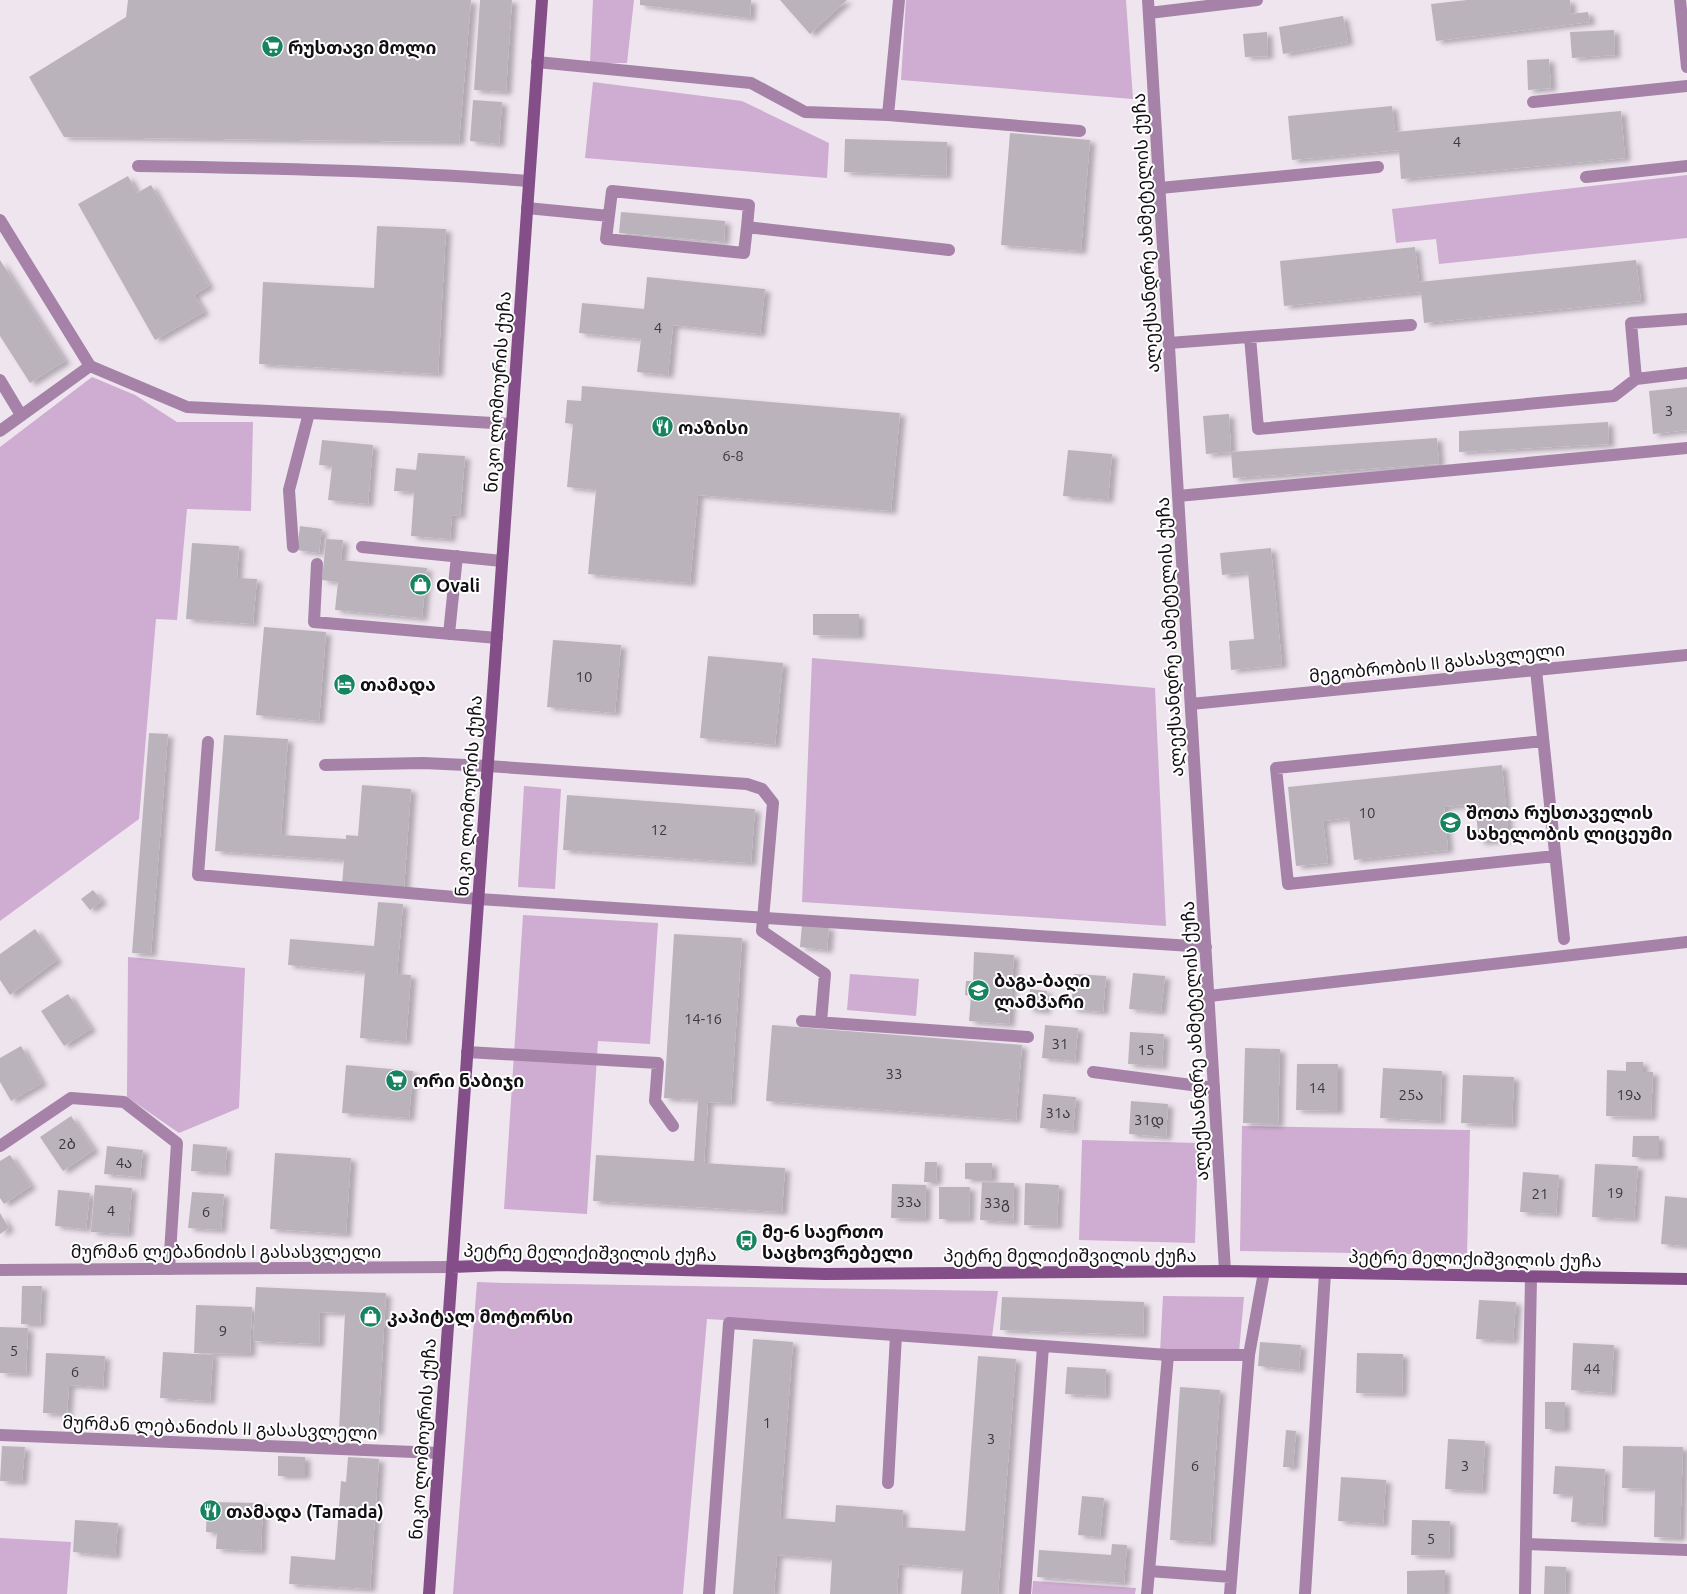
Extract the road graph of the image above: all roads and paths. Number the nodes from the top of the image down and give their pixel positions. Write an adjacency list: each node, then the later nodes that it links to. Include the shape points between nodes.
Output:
1 (542, 0): 6 (street, ნიკო ლომოურის ქუჩა)
2 (899, 0): 10 (street)
3 (1257, 0): 5 (street)
4 (1680, 0): 7 (street)
5 (1148, 6): 17 (street, ალექსანდრე ახმეტელის ქუჩა)
6 (538, 62): 10 (street, via 751,83 805,112); 16 (street, ნიკო ლომოურის ქუჩა)
7 (1687, 67)
8 (1687, 86): 9 (street)
9 (1533, 102)
10 (888, 115): 11 (street)
11 (1080, 131)
12 (138, 166): 16 (street, via 459,175)
13 (1687, 166): 15 (street)
14 (1378, 167): 17 (street)
15 (1586, 177)
16 (529, 181): 18 (street, ნიკო ლომოურის ქუჩა)
17 (1160, 188): 26 (street, ალექსანდრე ახმეტელის ქუჩა)
18 (527, 208): 19 (street); 33 (street, ნიკო ლომოურის ქუჩა)
19 (608, 216): 21 (street, via 612,191 749,205); 21 (street, via 606,239 744,253)
20 (0, 220): 27 (street)
21 (747, 227): 22 (street)
22 (950, 250)
23 (1687, 318): 29 (street, via 1631,323)
24 (1411, 325): 25 (street)
25 (1250, 337): 26 (street); 29 (street, via 1258,429 1614,396)
26 (1169, 343): 36 (street, ალექსანდრე ახმეტელის ქუჩა)
27 (90, 366): 31 (street, via 187,407); 32 (street)
28 (1687, 373): 29 (street)
29 (1636, 379)
30 (0, 380): 32 (street)
31 (309, 413): 33 (street); 37 (street, via 289,490)
32 (21, 415): 34 (street)
33 (512, 424): 40 (street, ნიკო ლომოურის ქუჩა)
34 (0, 431)
35 (1687, 448): 36 (street)
36 (1178, 496): 46 (street, ალექსანდრე ახმეტელის ქუჩა)
37 (293, 547)
38 (362, 547): 39 (street)
39 (457, 556): 40 (street); 42 (street)
40 (502, 561): 43 (street, ნიკო ლომოურის ქუჩა)
41 (317, 564): 42 (street, via 314,622)
42 (449, 634): 43 (street)
43 (497, 638): 50 (street, ნიკო ლომოურის ქუჩა)
44 (1687, 655): 45 (street, მეგობრობის II გასასვლელი)
45 (1536, 670): 46 (street, მეგობრობის II გასასვლელი); 47 (street)
46 (1191, 704): 56 (street, ალექსანდრე ახმეტელის ქუჩა)
47 (1543, 740): 51 (street); 51 (street, via 1276,768 1288,884)
48 (208, 742): 52 (street, via 198,876)
49 (325, 765): 50 (street, via 423,763)
50 (488, 766): 52 (street, ნიკო ლომოურის ქუჩა); 53 (street, via 747,784 762,789 773,803)
51 (1555, 856): 54 (street)
52 (478, 899): 53 (street); 61 (street, ნიკო ლომოურის ქუჩა)
53 (763, 917): 56 (street); 59 (street, via 762,931 825,974)
54 (1564, 939)
55 (1687, 942): 57 (street)
56 (1206, 947): 57 (street, ალექსანდრე ახმეტელის ქუჩა)
57 (1209, 996): 63 (street, ალექსანდრე ახმეტელის ქუჩა)
58 (802, 1021): 59 (street)
59 (821, 1022): 60 (street)
60 (1028, 1037)
61 (467, 1052): 64 (street, via 658,1063 655,1100); 66 (street, ნიკო ლომოურის ქუჩა)
62 (1093, 1072): 63 (street)
63 (1214, 1088): 69 (street, ალექსანდრე ახმეტელის ქუჩა)
64 (673, 1126)
65 (0, 1146): 67 (street, via 71,1098 124,1102 177,1143)
66 (452, 1267): 67 (street, მურმან ლებანიძის I გასასვლელი); 69 (street, პეტრე მელიქიშვილის ქუჩა, via 503,1265 825,1274); 79 (street, ნიკო ლომოურის ქუჩა)
67 (169, 1269): 68 (street, მურმან ლებანიძის I გასასვლელი)
68 (0, 1270)
69 (1225, 1271): 70 (street, პეტრე მელიქიშვილის ქუჩა)
70 (1264, 1272): 71 (street, პეტრე მელიქიშვილის ქუჩა); 77 (street)
71 (1325, 1273): 72 (street, პეტრე მელიქიშვილის ქუჩა); 90 (street)
72 (1531, 1277): 73 (street, პეტრე მელიქიშვილის ქუჩა); 81 (street)
73 (1687, 1280)
74 (896, 1335): 75 (street); 80 (street); 86 (street, via 729,1323)
75 (1044, 1346): 76 (street); 87 (street)
76 (1168, 1355): 77 (street); 83 (street)
77 (1249, 1355): 84 (street)
78 (0, 1435): 79 (street, მურმან ლებანიძის II გასასვლელი)
79 (439, 1453): 85 (street, ნიკო ლომოურის ქუჩა)
80 (888, 1483)
81 (1526, 1544): 82 (street); 91 (street)
82 (1687, 1550)
83 (1149, 1571): 84 (street); 88 (street)
84 (1231, 1577): 89 (street)
85 (429, 1594)
86 (709, 1594)
87 (1025, 1594)
88 (1147, 1594)
89 (1230, 1594)
90 (1306, 1594)
91 (1525, 1594)

